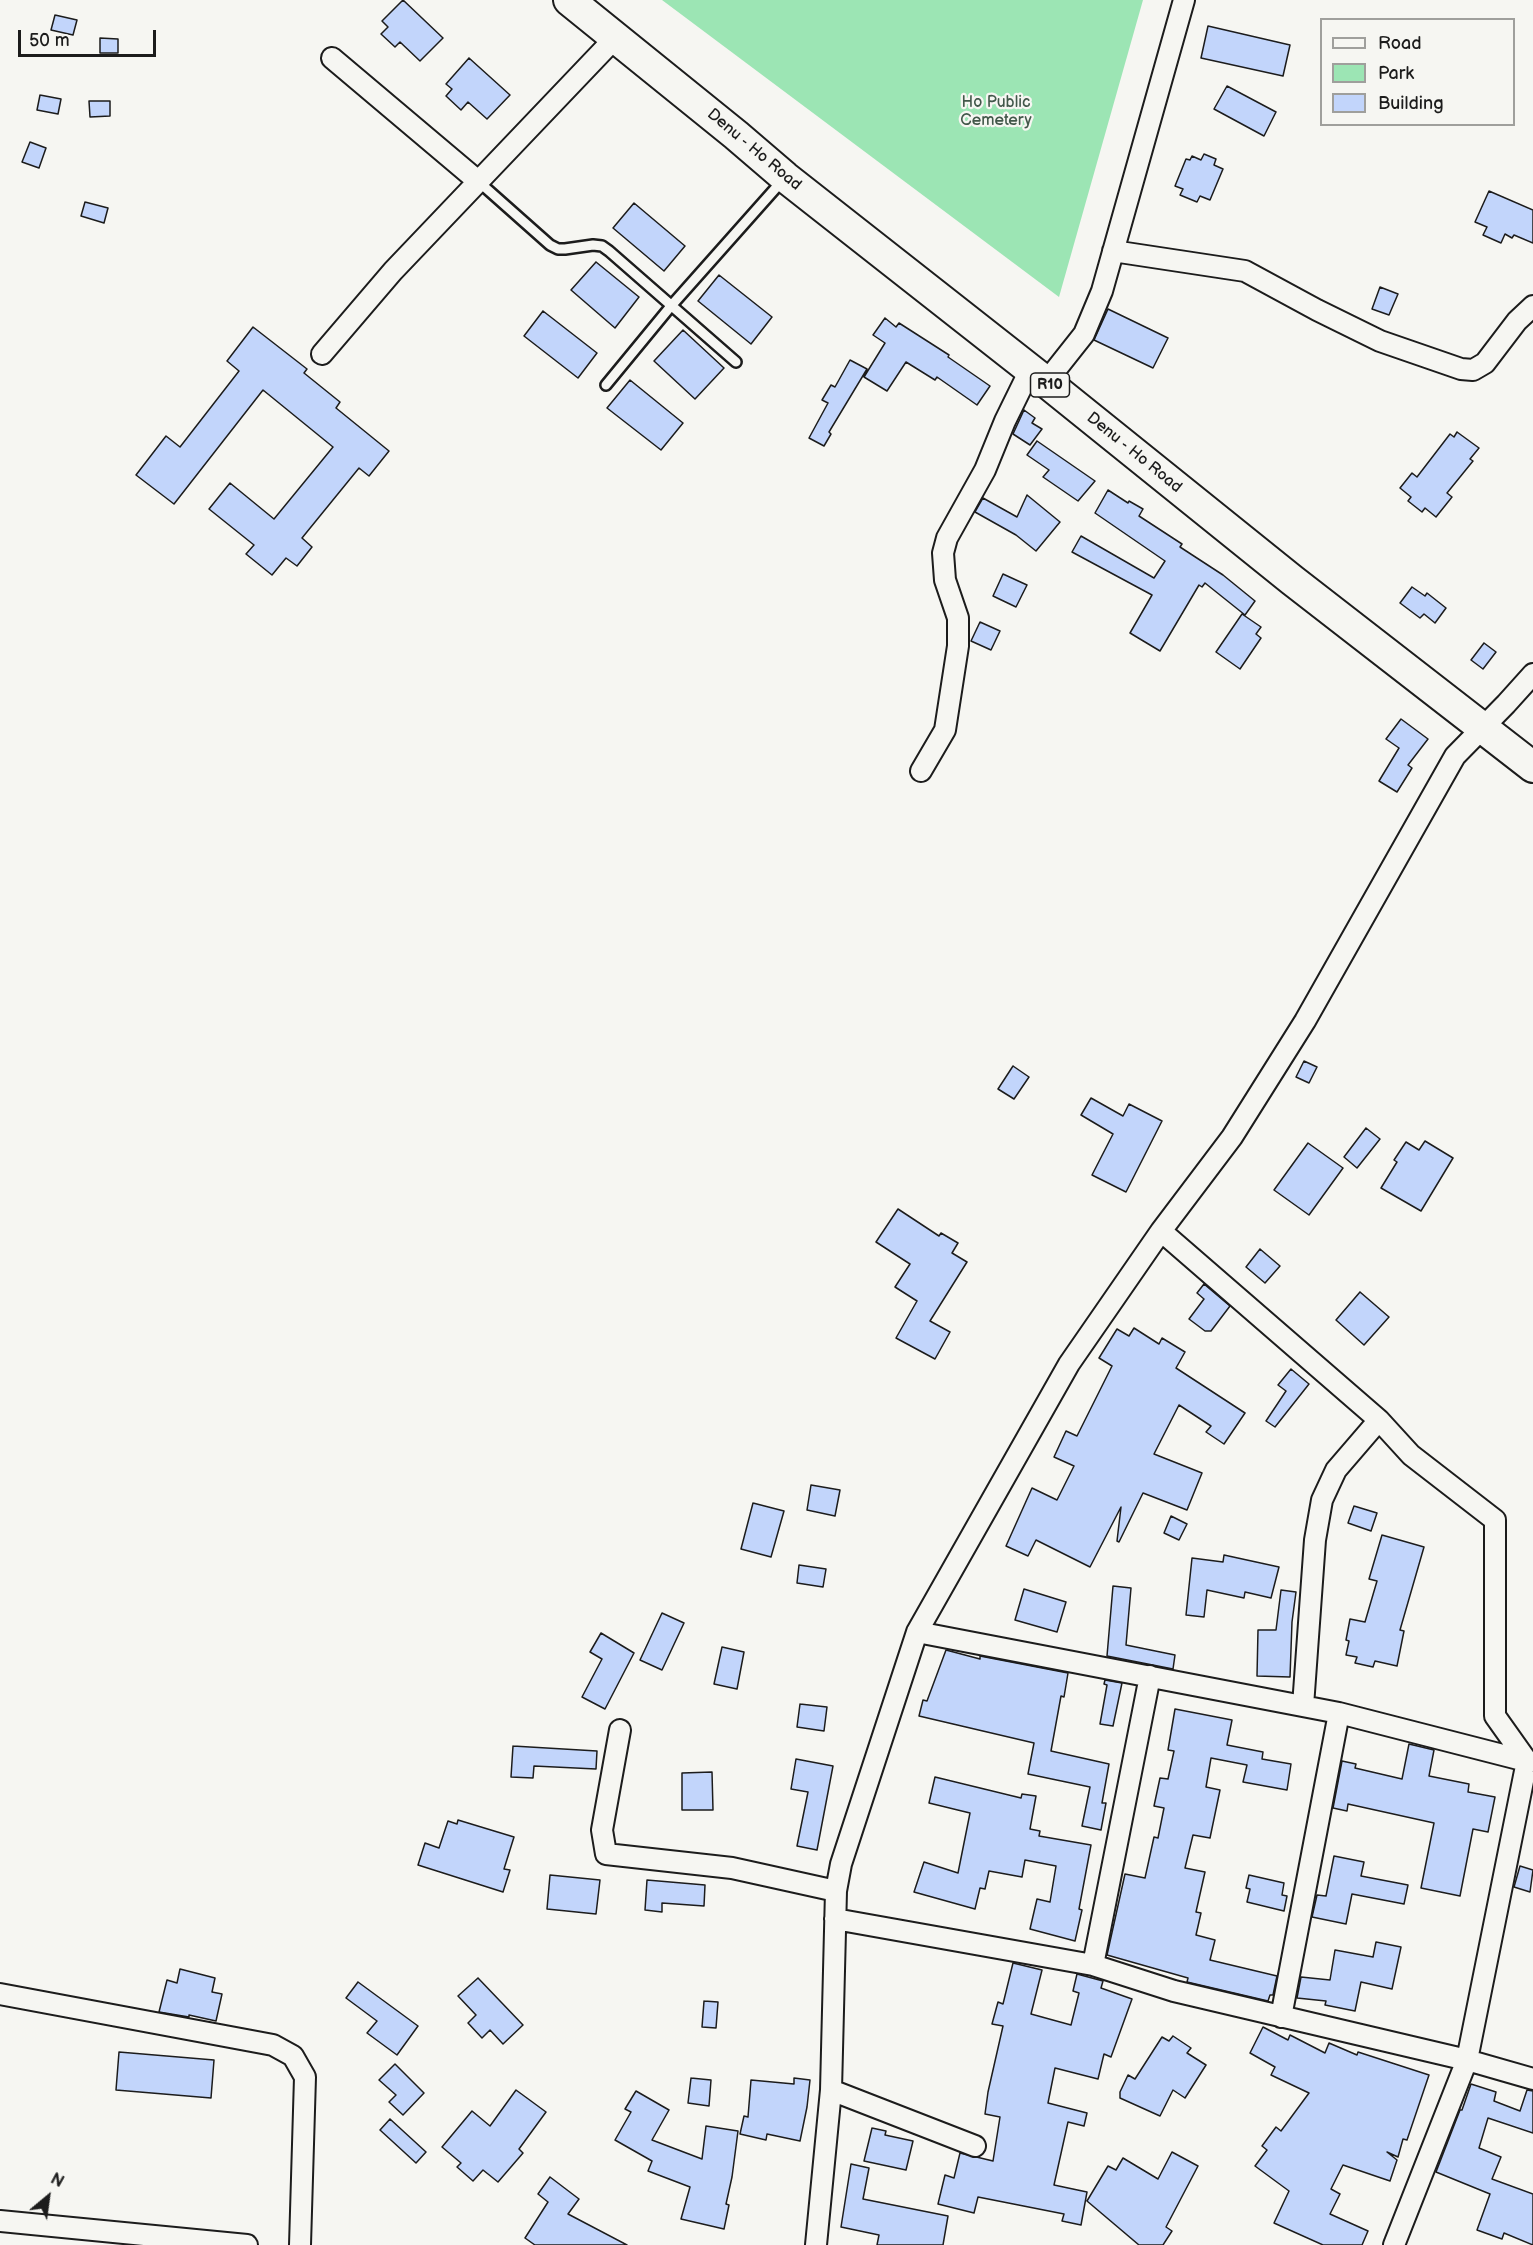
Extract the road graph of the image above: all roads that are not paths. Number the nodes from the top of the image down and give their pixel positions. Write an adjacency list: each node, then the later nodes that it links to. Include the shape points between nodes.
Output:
1 (569, 0): 3 (main road, Denu - Ho Road / R10)
2 (1184, 0): 7 (street)
3 (616, 37): 5 (main road, Denu - Ho Road / R10); 6 (street)
4 (332, 58): 6 (street)
5 (785, 177): 8 (lane); 12 (main road, Denu - Ho Road / R10)
6 (479, 182): 8 (lane, via 550,245 558,249 602,246); 10 (street, via 393,271)
7 (1113, 251): 9 (street, via 1245,271 1380,341 1461,369 1473,370 1485,363 1516,321); 12 (street, via 1084,334)
8 (671, 306): 11 (lane); 13 (lane)
9 (1533, 306)
10 (322, 354)
11 (736, 362)
12 (1038, 376): 15 (main road, Denu - Ho Road / R10); 17 (street, via 1005,421 985,470 947,538 943,553 945,580 958,618 958,646 945,730)
13 (606, 385)
14 (1533, 674): 15 (street)
15 (1482, 728): 16 (main road, Denu - Ho Road / R10); 18 (street, via 1455,756 1305,1021 1232,1137)
16 (1533, 768)
17 (921, 771)
18 (1161, 1231): 19 (street); 20 (street, via 1070,1364)
19 (1379, 1420): 22 (street, via 1336,1470 1322,1500 1315,1540); 25 (street, via 1411,1455 1495,1520 1495,1716)
20 (917, 1632): 21 (street); 26 (street, via 841,1864)
21 (1150, 1676): 22 (street); 28 (street)
22 (1303, 1706): 23 (street)
23 (1339, 1713): 25 (street); 30 (street)
24 (620, 1730): 26 (street, via 602,1830 606,1854 732,1868)
25 (1530, 1762): 31 (street)
26 (836, 1891): 27 (street)
27 (835, 1919): 28 (street); 33 (street)
28 (1093, 1965): 30 (street, via 1174,1991)
29 (0, 1994): 37 (street, via 273,2045 293,2056 305,2077)
30 (1281, 2017): 31 (street)
31 (1467, 2060): 32 (street); 39 (street)
32 (1533, 2079)
33 (831, 2090): 34 (street); 38 (street)
34 (975, 2146)
35 (0, 2221): 36 (street)
36 (247, 2245)
37 (300, 2245)
38 (816, 2245)
39 (1394, 2245)

